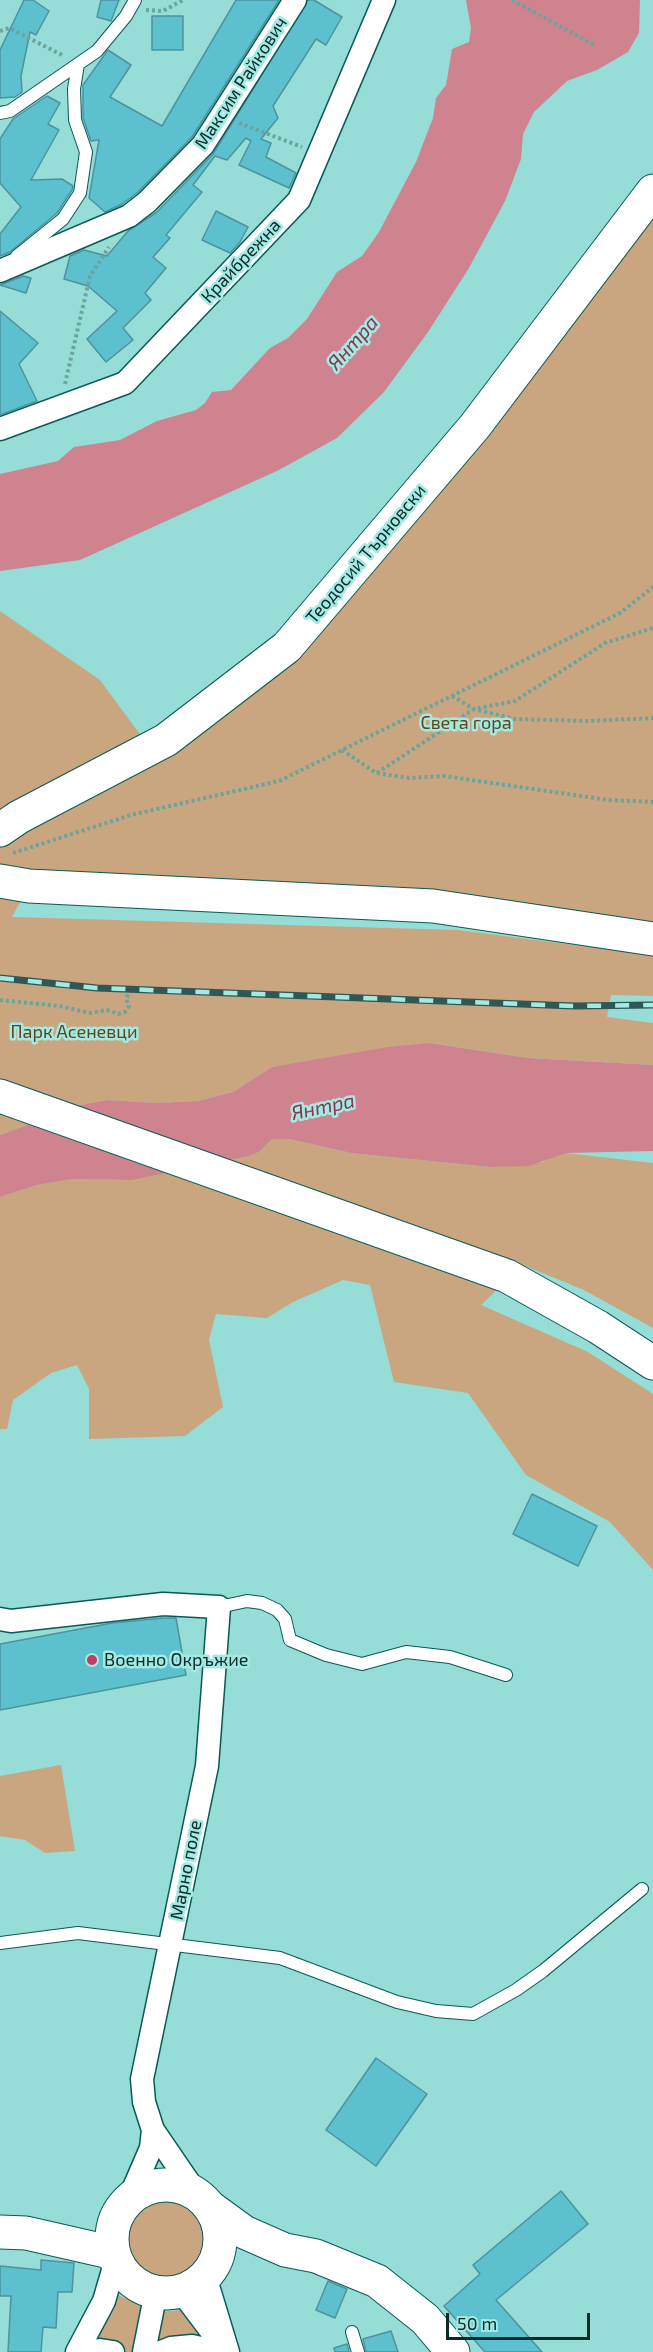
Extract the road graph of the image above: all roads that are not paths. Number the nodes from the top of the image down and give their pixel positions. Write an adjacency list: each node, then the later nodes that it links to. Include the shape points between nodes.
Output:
1 (295, 0): 7 (street, Максим Райкович, via 203,145 147,202 129,216)
2 (384, 0): 8 (street, Крайбрежна, via 298,200 125,383)
3 (132, 5): 4 (lane, via 97,51)
4 (78, 64): 5 (lane, via 10,111); 7 (lane, via 75,120 86,152 80,193 63,219)
5 (0, 113)
6 (653, 191): 9 (street, Теодосий Търновски, via 475,426 287,647 166,740 19,817)
7 (0, 271)
8 (0, 429)
9 (2, 865): 10 (street, via 29,886 433,906)
10 (653, 939)
11 (0, 1096): 12 (street, via 507,1276)
12 (653, 1363)
13 (219, 1607): 14 (street, via 163,1604); 15 (lane, via 247,1601 262,1603 278,1610 285,1619 290,1640 362,1664 406,1652 450,1657); 18 (street, Марно поле, via 207,1766)
14 (0, 1619)
15 (506, 1675)
16 (642, 1890): 18 (lane, via 543,1971 473,2014 397,2002 280,1958)
17 (0, 1943): 18 (lane, via 78,1933)
18 (171, 1944): 19 (street, Марно поле, via 142,2079)
19 (153, 2130): 20 (street, Марно поле); 21 (street, via 151,2148)
20 (204, 2201): 21 (street, via 181,2186 165,2184 141,2189); 23 (street, via 244,2232); 25 (street, via 220,2236)
21 (125, 2204): 22 (street, via 82,2223); 24 (street, via 114,2222)
22 (13, 2233): 24 (street)
23 (285, 2250): 25 (street, via 259,2253); 35 (street, via 315,2256 377,2282 425,2319)
24 (115, 2256): 25 (street, via 132,2281); 27 (street, via 112,2281)
25 (189, 2281): 30 (street); 33 (street)
26 (352, 2332): 34 (lane)
27 (77, 2352)
28 (88, 2352): 29 (street)
29 (113, 2352)
30 (144, 2352)
31 (161, 2352): 32 (street, via 192,2346)
32 (218, 2352)
33 (227, 2352)
34 (358, 2352)
35 (453, 2352)

